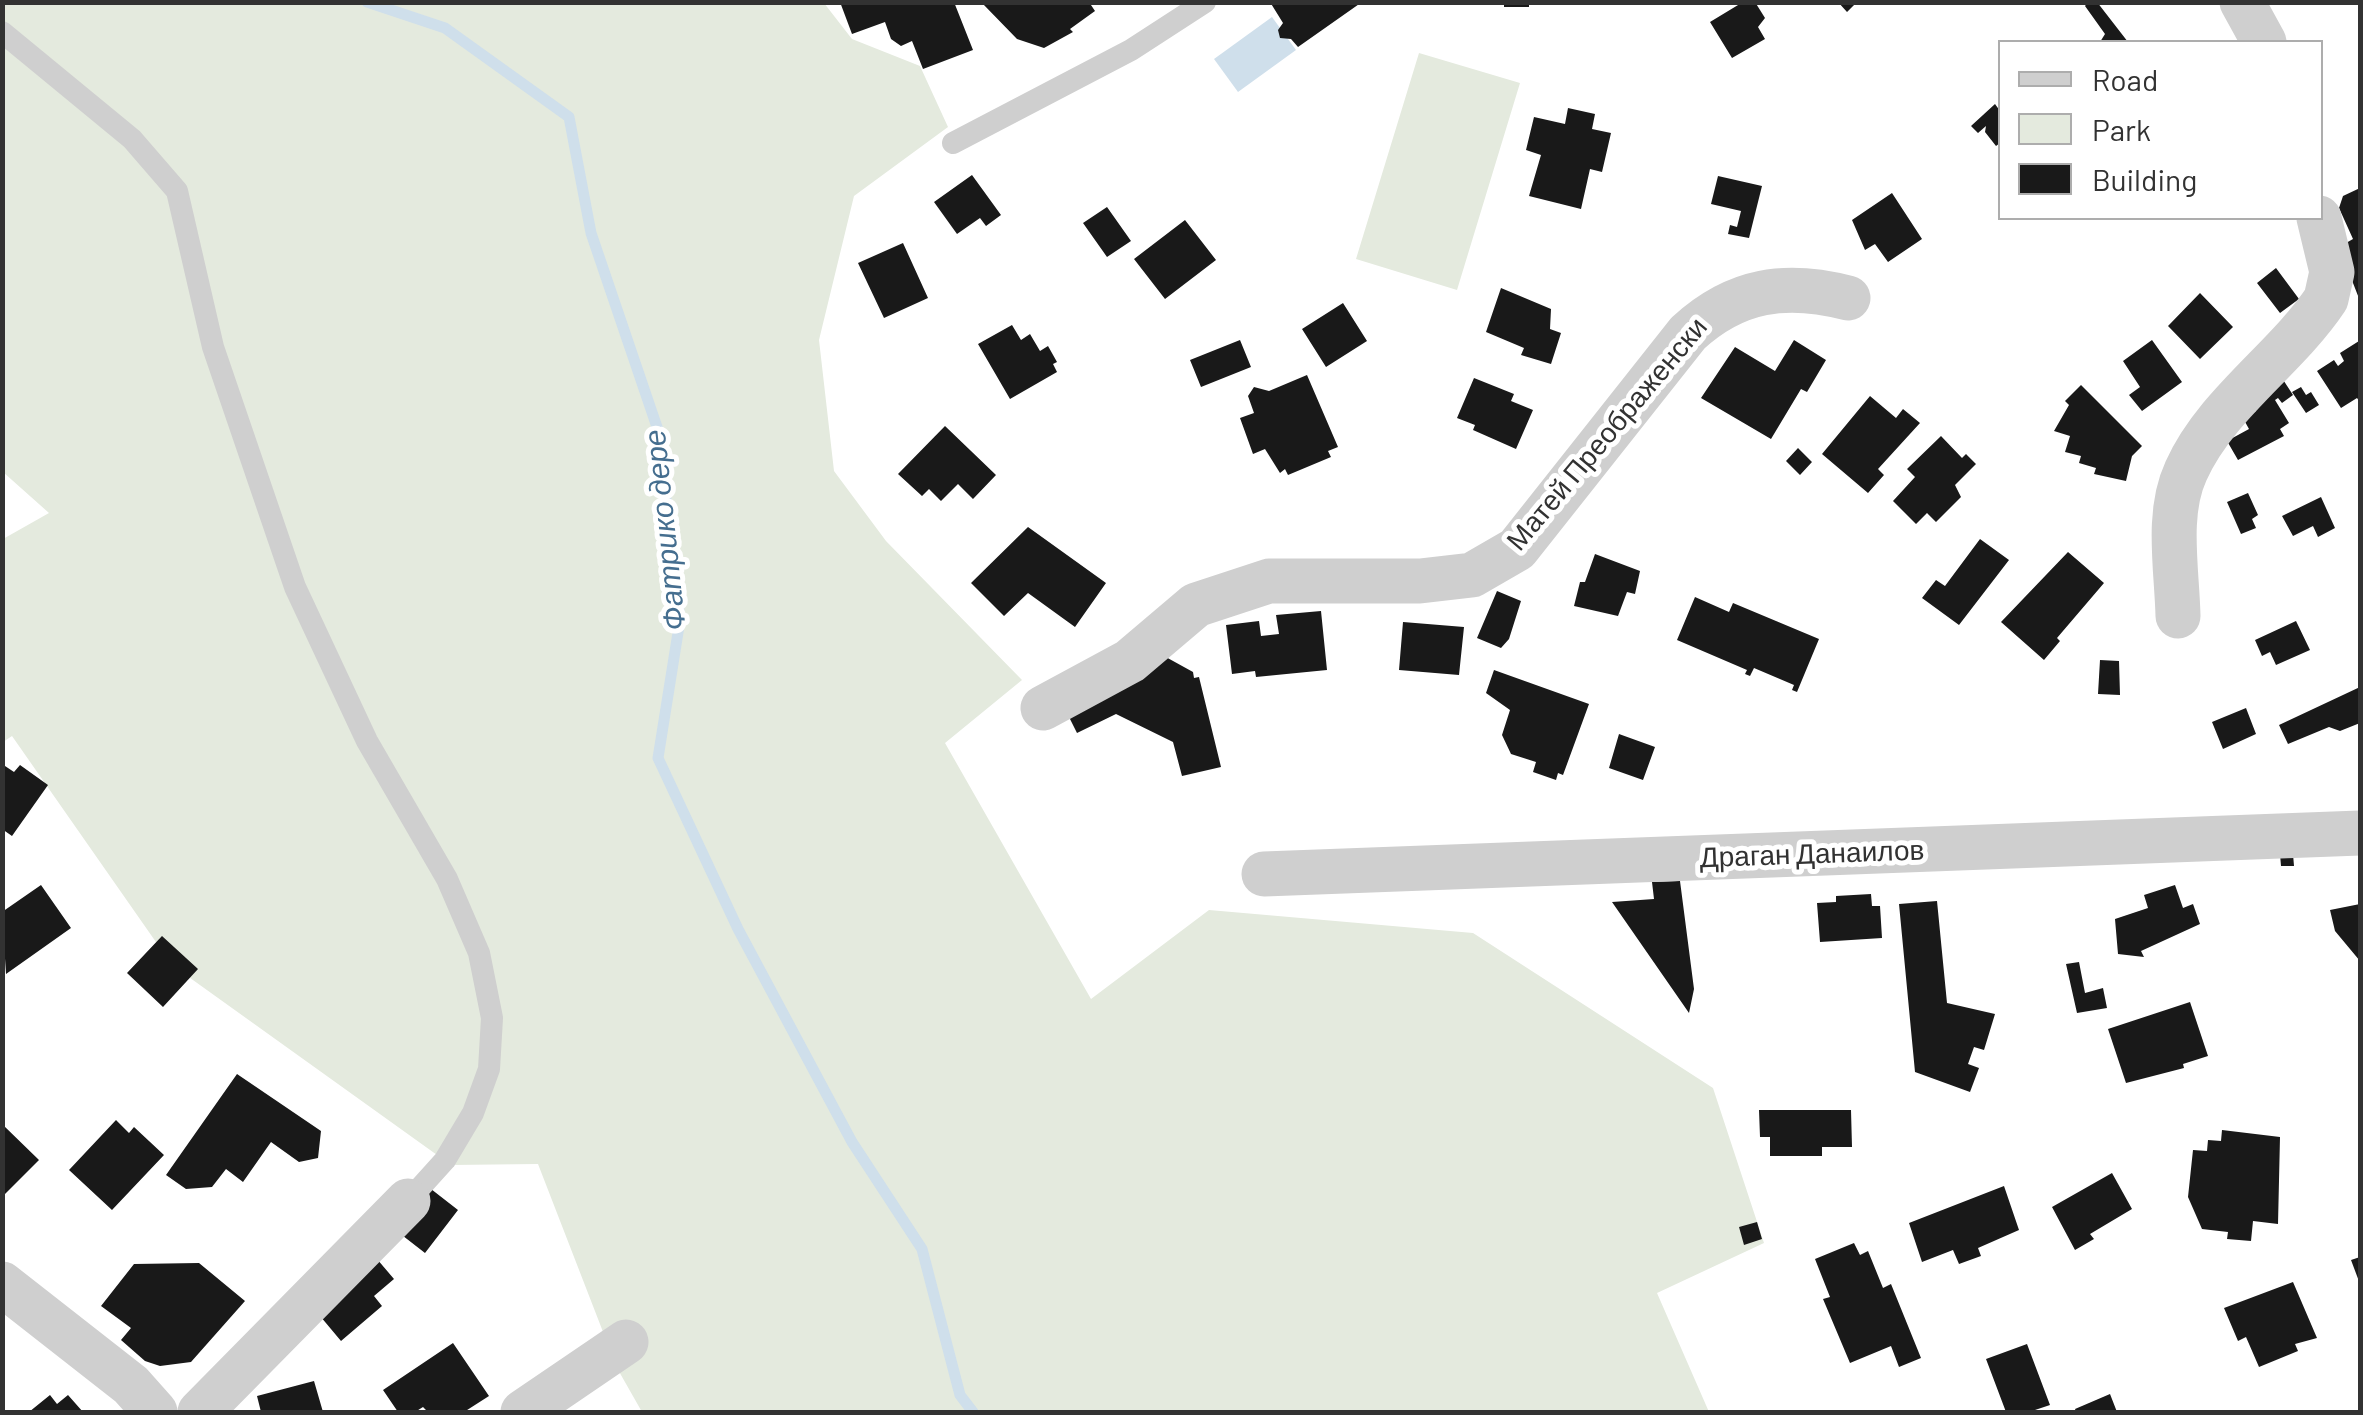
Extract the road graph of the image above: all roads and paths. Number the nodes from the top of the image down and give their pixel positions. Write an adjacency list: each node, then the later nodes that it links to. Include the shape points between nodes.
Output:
1 (1204, 2): 5 (lane, via 1131,50)
2 (2242, 2): 4 (street)
3 (2, 32): 12 (lane, via 132,139 176,190 213,347 295,587 367,741 480,952 492,1018 489,1069 473,1114 445,1160)
4 (2263, 40)
5 (953, 143)
6 (2320, 220): 8 (street, via 2332,272 2326,299 2207,437 2185,472 2175,518)
7 (1848, 298): 9 (street, Матей Преображенски, via 1808,288 1754,294 1712,311 1517,549 1472,575 1269,581 1196,605 1130,661)
8 (2178, 616)
9 (1043, 708)
10 (2360, 833): 11 (street, Драган Данаилов)
11 (1264, 874)
12 (408, 1202): 16 (street)
13 (2, 1284): 15 (street, via 132,1385)
14 (626, 1342): 17 (street)
15 (154, 1412)
16 (200, 1412)
17 (523, 1412)

